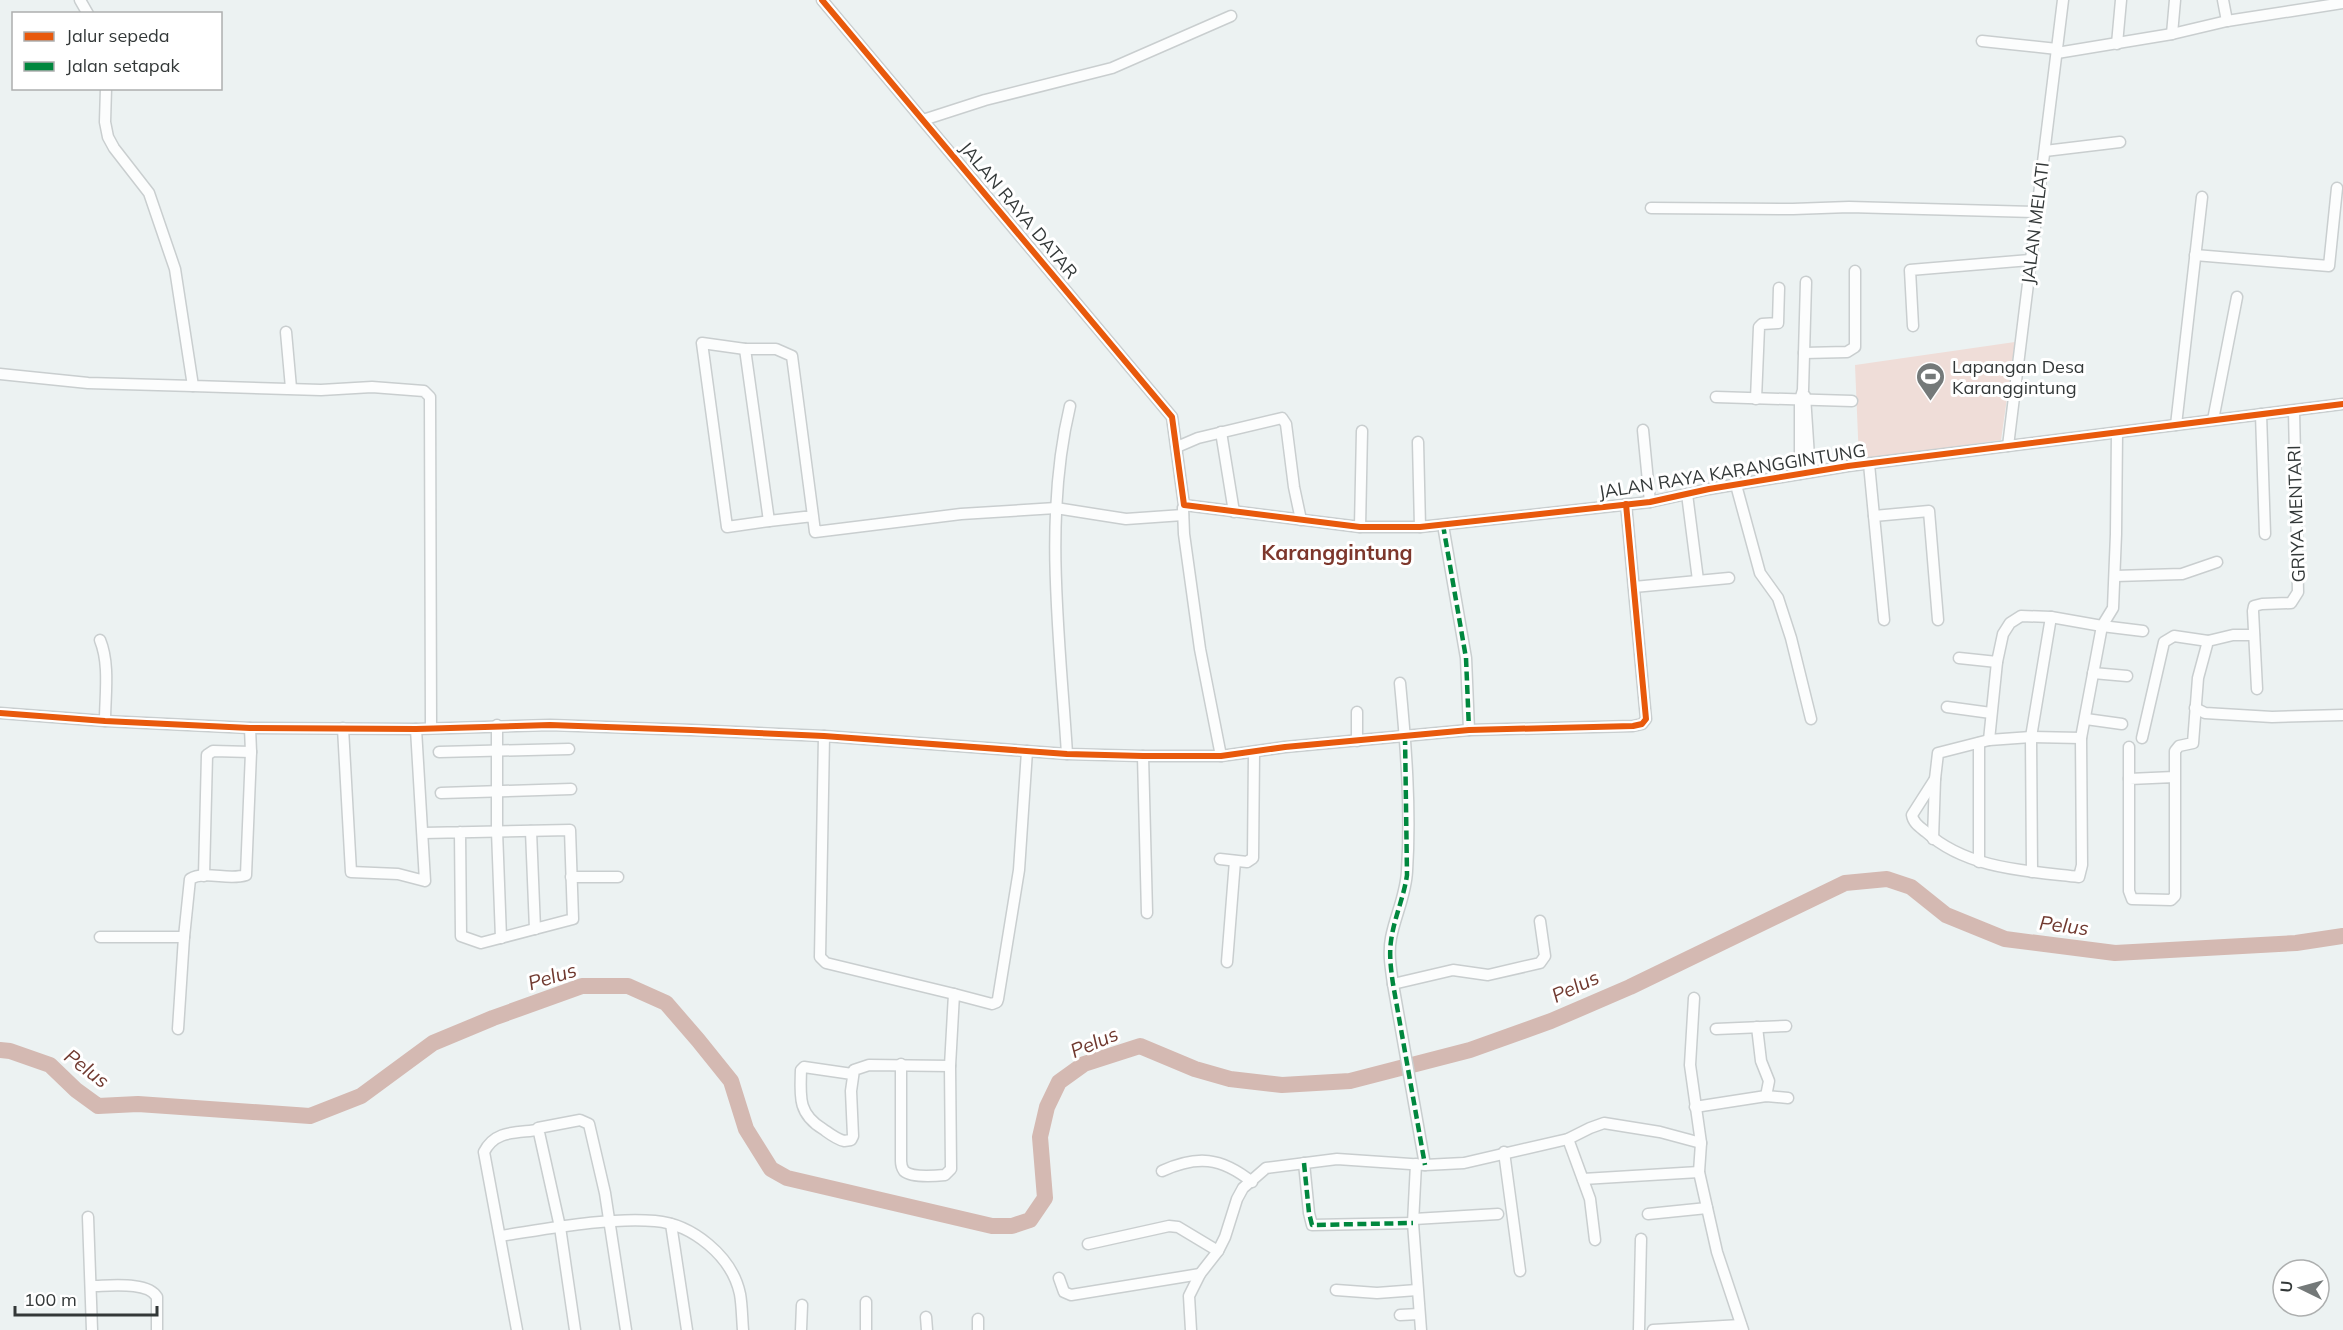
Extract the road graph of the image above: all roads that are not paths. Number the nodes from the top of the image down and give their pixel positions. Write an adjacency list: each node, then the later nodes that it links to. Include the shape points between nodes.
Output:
1 (822, 0): 14 (street, JALAN RAYA DATAR)
2 (2063, 0): 12 (street, JALAN MELATI)
3 (2121, 0): 11 (street)
4 (2175, 0): 9 (street)
5 (2223, 0): 8 (street)
6 (2343, 3): 8 (street)
7 (1231, 16): 14 (street, via 1112,68)
8 (2227, 21): 9 (street)
9 (2172, 34): 11 (street)
10 (1982, 41): 12 (street)
11 (2116, 44): 12 (street)
12 (2057, 51): 16 (street, JALAN MELATI)
13 (106, 90): 32 (street, via 108,137 149,193 175,269)
14 (923, 120): 50 (street, JALAN RAYA DATAR, via 1173,417)
15 (2120, 142): 16 (street)
16 (2045, 151): 20 (street, JALAN MELATI)
17 (2337, 188): 21 (street, via 2329,266)
18 (2202, 197): 21 (street)
19 (1651, 208): 20 (street, via 1849,207)
20 (2036, 212): 22 (street, JALAN MELATI)
21 (2195, 255): 43 (street)
22 (2030, 260): 27 (street, via 1910,270); 49 (street, JALAN MELATI)
23 (1855, 271): 30 (street, via 1855,347 1847,352)
24 (1806, 282): 30 (street)
25 (1779, 288): 36 (street, via 1778,323 1760,327)
26 (2237, 297): 42 (street)
27 (1913, 326)
28 (286, 332): 33 (street)
29 (745, 348): 60 (street, via 776,349 792,356); 63 (street); 63 (street, via 702,343 727,527)
30 (1804, 353): 35 (street)
31 (0, 374): 32 (street)
32 (193, 387): 33 (street)
33 (291, 388): 98 (street, via 424,390 430,397)
34 (1716, 397): 36 (street)
35 (1803, 397): 36 (street); 37 (street); 52 (street)
36 (1756, 399)
37 (1852, 401)
38 (2343, 404): 40 (street, JALAN RAYA KARANGGINTUNG)
39 (1070, 406): 57 (street)
40 (2294, 411): 41 (street, JALAN RAYA KARANGGINTUNG); 78 (street, GRIYA MENTARI, via 2298,592 2290,603 2254,606)
41 (2261, 414): 42 (street, JALAN RAYA KARANGGINTUNG); 67 (street)
42 (2212, 420): 43 (street, JALAN RAYA KARANGGINTUNG)
43 (2176, 425): 47 (street, JALAN RAYA KARANGGINTUNG)
44 (1643, 430): 55 (street)
45 (1362, 431): 65 (street)
46 (1221, 432): 50 (street); 59 (street); 62 (street, via 1276,418 1284,420)
47 (2117, 433): 49 (street, JALAN RAYA KARANGGINTUNG); 69 (street)
48 (1418, 442): 66 (street)
49 (2008, 446): 51 (street, JALAN RAYA KARANGGINTUNG)
50 (1177, 447): 58 (street)
51 (1869, 464): 52 (street, JALAN RAYA KARANGGINTUNG); 61 (street)
52 (1805, 473): 53 (street, JALAN RAYA KARANGGINTUNG)
53 (1736, 485): 54 (street, JALAN RAYA KARANGGINTUNG); 93 (street, via 1760,573 1778,597)
54 (1686, 494): 55 (street, JALAN RAYA KARANGGINTUNG); 71 (street)
55 (1650, 502): 56 (street, JALAN RAYA KARANGGINTUNG)
56 (1626, 504): 64 (street, JALAN RAYA KARANGGINTUNG); 72 (street)
57 (1056, 508): 58 (street, JALAN RAYA KARANGGINTUNG, via 1126,519); 60 (street, JALAN RAYA KARANGGINTUNG, via 961,514 815,532); 117 (street)
58 (1183, 510): 59 (street, JALAN RAYA KARANGGINTUNG); 119 (street, via 1200,649)
59 (1234, 512): 62 (street, JALAN RAYA KARANGGINTUNG)
60 (813, 516): 63 (street)
61 (1874, 516): 74 (street); 75 (street, via 1929,511)
62 (1300, 520): 65 (street, JALAN RAYA KARANGGINTUNG)
63 (769, 521)
64 (1443, 525): 66 (street, JALAN RAYA KARANGGINTUNG); 102 (street, via 1466,658)
65 (1360, 526): 66 (street, JALAN RAYA KARANGGINTUNG)
66 (1420, 527)
67 (2265, 534)
68 (2217, 562): 69 (street, via 2182,574)
69 (2115, 576): 76 (street, via 2113,608)
70 (1729, 578): 71 (street)
71 (1698, 580): 72 (street)
72 (1634, 587): 102 (street, via 1646,719 1642,724)
73 (2051, 616): 76 (street); 82 (street, via 2021,616 2010,623 2003,634); 105 (street)
74 (1884, 620)
75 (1938, 620)
76 (2102, 626): 77 (street); 83 (street)
77 (2143, 631)
78 (2254, 635): 80 (street); 86 (street, GRIYA MENTARI)
79 (100, 640): 95 (street, via 105,655)
80 (2208, 641): 88 (street); 107 (street, via 2174,636 2164,642)
81 (1959, 658): 82 (street)
82 (1997, 662): 90 (street)
83 (2093, 673): 84 (street); 94 (street)
84 (2127, 676)
85 (1400, 683): 104 (street)
86 (2257, 689)
87 (1947, 707): 90 (street)
88 (2195, 708): 92 (street, via 2205,713 2272,717); 120 (street, via 2193,743 2176,747)
89 (1357, 712): 108 (street)
90 (1991, 712): 109 (street)
91 (0, 713): 95 (street)
92 (2343, 715)
93 (1811, 719)
94 (2086, 719): 96 (street); 106 (street)
95 (105, 722): 99 (street)
96 (2122, 724)
97 (497, 725): 98 (street); 103 (street); 112 (street)
98 (431, 727): 101 (street)
99 (250, 728): 100 (street); 114 (street)
100 (343, 728): 101 (street); 129 (street, via 351,872 399,874 425,881)
101 (416, 729): 129 (street)
102 (1469, 730): 104 (street)
103 (824, 736): 113 (street); 146 (street, via 820,957 826,963)
104 (1405, 736): 108 (street); 145 (street, via 1408,852 1405,890 1391,938)
105 (2031, 737): 106 (street); 109 (street); 134 (street)
106 (2081, 738): 134 (street, via 2081,874 2079,877)
107 (2142, 738)
108 (1357, 741): 116 (street)
109 (1984, 742): 121 (street, via 1938,753); 133 (street)
110 (2129, 747): 122 (street)
111 (568, 748): 112 (street)
112 (498, 750): 115 (street); 124 (street)
113 (1027, 751): 117 (street); 146 (street, via 1020,870 998,999 992,1004)
114 (251, 752): 135 (street, via 247,873 238,877); 135 (street, via 213,751 207,755)
115 (439, 752)
116 (1254, 753): 119 (street); 132 (street, via 1253,858)
117 (1067, 754): 118 (street)
118 (1143, 756): 119 (street); 138 (street)
119 (1221, 756)
120 (2174, 777): 122 (street); 122 (street, via 2175,896 2171,900 2130,897)
121 (1935, 779): 130 (street); 130 (street, via 1912,815)
122 (2128, 779)
123 (571, 789): 124 (street)
124 (497, 792): 125 (street); 126 (street)
125 (441, 793)
126 (497, 831): 127 (street); 128 (street); 143 (street)
127 (531, 831): 136 (street, via 570,830); 140 (street)
128 (460, 832): 129 (street); 143 (street, via 461,936 481,943)
129 (423, 833)
130 (1933, 839): 133 (street)
131 (1220, 859): 132 (street)
132 (1235, 861): 144 (street)
133 (1979, 862): 134 (street)
134 (2032, 872)
135 (204, 876): 142 (street, via 190,879)
136 (571, 877): 137 (street); 140 (street, via 573,919)
137 (618, 877)
138 (1147, 913)
139 (1540, 921): 145 (street, via 1545,956 1540,963 1488,975 1453,970)
140 (535, 929): 143 (street)
141 (100, 937): 142 (street)
142 (184, 937): 150 (street)
143 (501, 938)
144 (1227, 962)
145 (1393, 984): 163 (street, via 1412,1088)
146 (954, 994): 153 (street)
147 (1694, 998): 157 (street, via 1690,1065)
148 (1786, 1026): 149 (street)
149 (1757, 1027): 151 (street); 155 (street, via 1761,1061 1769,1081)
150 (178, 1029)
151 (1716, 1029)
152 (901, 1064): 153 (street); 153 (street, via 903,1168 905,1172 940,1176 951,1169); 154 (street, via 869,1065)
153 (950, 1066)
154 (852, 1074): 154 (street, via 804,1067 801,1070 804,1113 813,1123 844,1141 853,1136)
155 (1766, 1096): 156 (street); 157 (street)
156 (1788, 1098)
157 (1695, 1107): 160 (street)
158 (538, 1130): 173 (street, via 580,1120 590,1124); 175 (street); 176 (street, via 496,1136 484,1152)
159 (1570, 1143): 160 (street, via 1604,1123); 161 (street); 166 (street)
160 (1701, 1143): 165 (street)
161 (1504, 1152): 163 (street, via 1464,1163); 181 (street)
162 (1304, 1163): 163 (street, via 1337,1159); 167 (street, via 1266,1168); 172 (street, via 1312,1225)
163 (1420, 1165): 172 (street)
164 (1162, 1171): 167 (street, via 1195,1159 1214,1162)
165 (1699, 1172): 166 (street); 168 (street)
166 (1583, 1179): 178 (street, via 1590,1199)
167 (1252, 1182): 180 (street, via 1237,1199)
168 (1707, 1208): 170 (street); 192 (street)
169 (1498, 1214): 172 (street)
170 (1648, 1214)
171 (88, 1217): 184 (street)
172 (1413, 1221): 186 (street)
173 (610, 1223): 174 (street); 175 (street); 197 (street)
174 (671, 1224): 198 (street); 199 (street, via 696,1235 725,1262 740,1293)
175 (560, 1227): 176 (street); 196 (street)
176 (500, 1236): 195 (street)
177 (1641, 1239): 205 (street)
178 (1595, 1240)
179 (1088, 1244): 180 (street, via 1168,1226 1178,1227)
180 (1218, 1251): 182 (street)
181 (1520, 1270)
182 (1200, 1274): 183 (street, via 1071,1295 1064,1292); 203 (street, via 1189,1296)
183 (1059, 1278)
184 (91, 1286): 193 (street); 194 (street, via 151,1290 158,1297)
185 (1336, 1290): 186 (street)
186 (1417, 1290): 189 (street)
187 (866, 1302): 201 (street)
188 (802, 1305): 200 (street)
189 (1419, 1314): 190 (street); 204 (street)
190 (1400, 1315)
191 (926, 1317): 202 (street)
192 (1742, 1328): 207 (street)
193 (92, 1330)
194 (157, 1330)
195 (517, 1330)
196 (575, 1330)
197 (626, 1330)
198 (687, 1330)
199 (743, 1330)
200 (801, 1330)
201 (866, 1330)
202 (927, 1330)
203 (1191, 1330)
204 (1421, 1330)
205 (1638, 1330)
206 (1653, 1330): 207 (street)
207 (1658, 1330)

